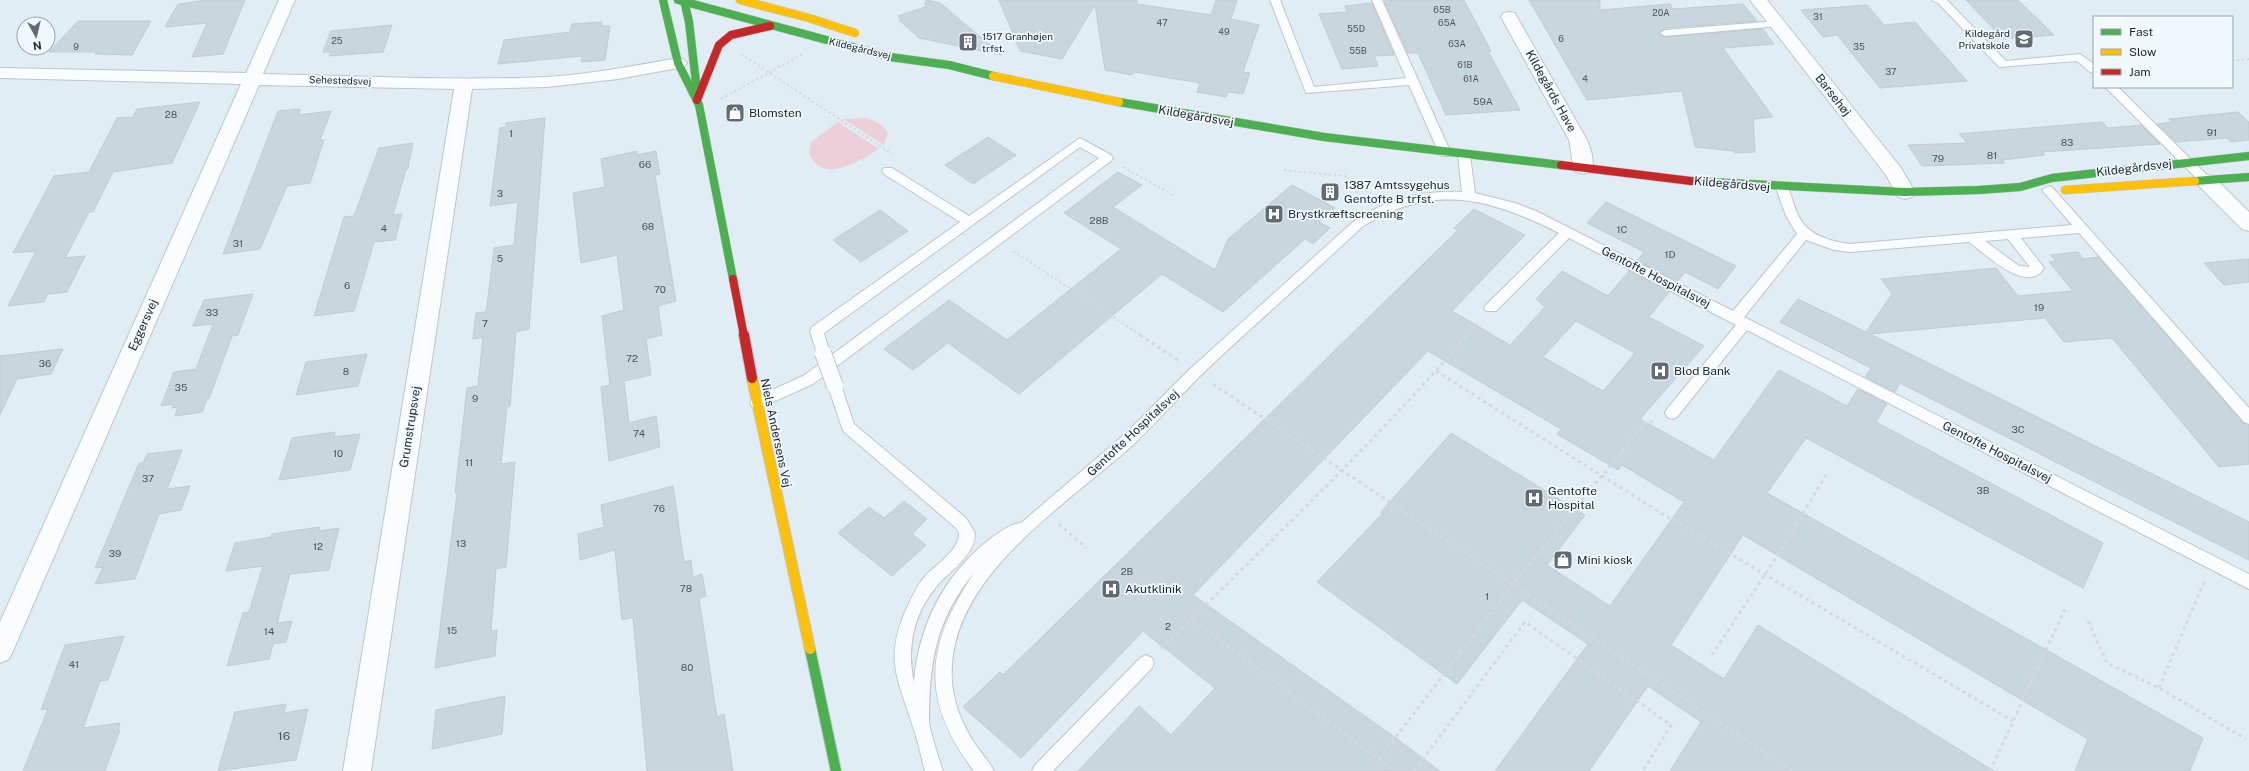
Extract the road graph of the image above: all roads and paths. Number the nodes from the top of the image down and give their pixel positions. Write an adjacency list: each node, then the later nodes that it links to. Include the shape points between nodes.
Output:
1 (287, 0): 27 (street, Eggersvej)
2 (663, 0): 21 (street, Niels Andersens Vej)
3 (740, 0): 11 (street, Kildegårdsvej)
4 (1275, 0): 28 (lane, via 1310,91)
5 (1377, 0): 28 (lane)
6 (1758, 0): 12 (street, Barsehøj)
7 (1938, 0): 24 (lane, via 1943,2 2003,65 2080,57)
8 (682, 1): 13 (street, Kildegårdsvej); 21 (street, Niels Andersens Vej)
9 (794, 4): 11 (street, Kildegårdsvej)
10 (1509, 17): 38 (street, Kildegårds Have, via 1578,140 1582,151)
11 (809, 18): 16 (street, Kildegårdsvej)
12 (1777, 24): 14 (lane); 46 (street, Barsehøj, via 1894,172)
13 (772, 25): 15 (street, Kildegårdsvej); 17 (street, Kildegårdsvej)
14 (1665, 33)
15 (731, 35): 19 (street, via 719,45); 25 (path, via 736,51)
16 (866, 36)
17 (828, 40): 23 (street, Kildegårdsvej, via 890,57); 25 (path)
18 (916, 51): 23 (street, Kildegårdsvej)
19 (716, 53): 21 (street); 31 (street)
20 (2249, 59): 22 (path)
21 (686, 60): 29 (street, Sehestedsvej, via 618,74 547,82); 31 (street, Niels Andersens Vej); 31 (street, Niels Andersens Vej)
22 (2233, 61)
23 (949, 65): 32 (street, Kildegårdsvej, via 1173,112 1302,134)
24 (2093, 69)
25 (771, 72): 31 (path, via 727,97); 34 (path)
26 (0, 73): 27 (street, Sehestedsvej)
27 (252, 78): 29 (street, Sehestedsvej); 78 (street, Eggersvej)
28 (1413, 81): 32 (lane)
29 (464, 84): 86 (street, Grumstrupsvej)
30 (2112, 88): 37 (lane)
31 (698, 102): 62 (street, Niels Andersens Vej)
32 (1445, 153): 33 (street, Kildegårdsvej)
33 (1464, 155): 38 (street, Kildegårdsvej); 48 (lane)
34 (896, 156)
35 (2249, 156): 37 (street, Kildegårdsvej)
36 (1107, 158): 47 (path); 50 (lane, via 1080,142); 57 (lane)
37 (2187, 162): 42 (lane); 43 (street, Kildegårdsvej, via 2052,178)
38 (1583, 168): 44 (street, Kildegårdsvej, via 1699,182)
39 (1284, 170): 49 (path, via 1345,176)
40 (888, 171): 50 (lane)
41 (2249, 177): 42 (street, Kildegårdsvej)
42 (2206, 181): 45 (street, Kildegårdsvej); 51 (street)
43 (2020, 187): 45 (street, Kildegårdsvej); 46 (street, Kildegårdsvej)
44 (1782, 188): 46 (street, Kildegårdsvej); 54 (lane, via 1792,216)
45 (2048, 190): 52 (lane)
46 (1905, 192)
47 (1173, 195)
48 (1469, 195): 49 (lane, Gentofte Hospitalsvej, via 1424,196 1390,205); 53 (lane, Gentofte Hospitalsvej, via 1518,208)
49 (1372, 213): 61 (lane, Gentofte Hospitalsvej)
50 (968, 221): 83 (lane, bridge, via 817,331 848,427 961,524 967,532 961,548 927,586 908,623 904,640 903,669 906,688)
51 (2249, 224)
52 (2082, 228): 55 (lane); 64 (lane)
53 (1568, 232): 58 (lane); 59 (lane, Gentofte Hospitalsvej)
54 (1804, 234): 56 (lane, via 1834,246 1850,248); 59 (lane)
55 (2012, 235): 56 (lane); 56 (lane, via 2038,268 2029,273 2015,270)
56 (1972, 238)
57 (997, 240): 61 (path); 62 (lane, via 808,380)
58 (1491, 308): 60 (path)
59 (1740, 320): 63 (lane); 71 (lane, Gentofte Hospitalsvej)
60 (1436, 371): 65 (path); 67 (path)
61 (1196, 373): 65 (path); 68 (lane, Gentofte Hospitalsvej, via 1130,438)
62 (757, 403): 87 (street, Niels Andersens Vej)
63 (1672, 413): 67 (path, via 1664,422 1647,421)
64 (2249, 418)
65 (1342, 470): 74 (path); 76 (path)
66 (1826, 475): 72 (path)
67 (1604, 476): 72 (path); 74 (path)
68 (1045, 512): 69 (lane, Gentofte Hospitalsvej); 70 (path)
69 (1029, 525): 83 (lane, via 999,540 981,554 962,575 940,610 925,656); 89 (lane, Gentofte Hospitalsvej, via 986,570 971,591 960,610 946,650 942,686 947,710 958,734)
70 (1086, 548)
71 (2212, 562): 73 (lane, Gentofte Hospitalsvej); 81 (path)
72 (1764, 576): 79 (path); 82 (path)
73 (2249, 582)
74 (1514, 583): 85 (path); 94 (path)
75 (2065, 609): 82 (path)
76 (1193, 620): 80 (path); 85 (path)
77 (2088, 621): 81 (path, via 2107,663)
78 (0, 651)
79 (1712, 655)
80 (1146, 663): 90 (lane)
81 (2159, 688): 84 (path)
82 (2013, 721): 95 (path)
83 (921, 722): 88 (lane)
84 (2246, 739)
85 (1380, 759): 91 (path)
86 (357, 771)
87 (836, 771)
88 (934, 771)
89 (985, 771)
90 (1041, 771)
91 (1394, 771)
92 (1414, 771): 93 (path, via 1525,622 1671,725)
93 (1643, 771)
94 (1792, 771)
95 (1990, 771)

